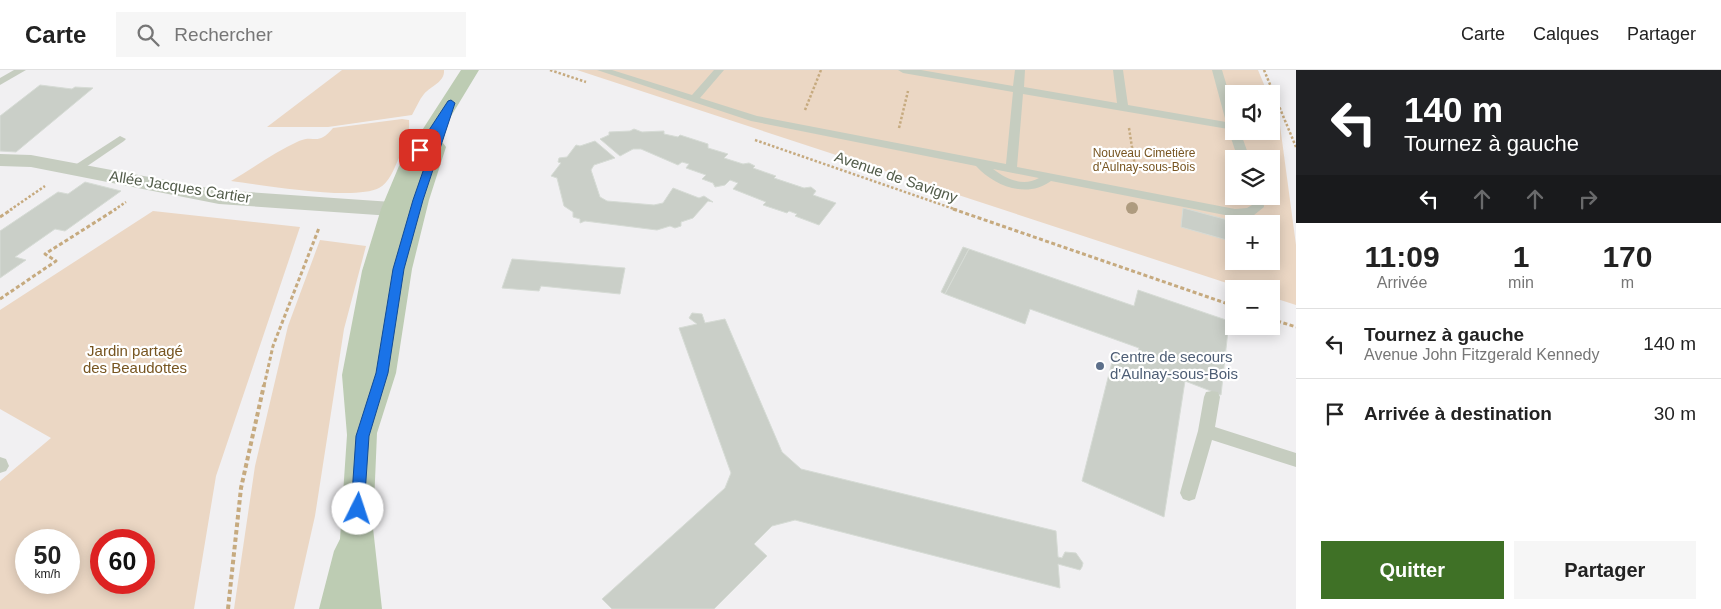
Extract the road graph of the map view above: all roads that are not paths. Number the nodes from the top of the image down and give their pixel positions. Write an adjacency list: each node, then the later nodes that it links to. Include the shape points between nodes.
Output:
1 (21, 70): 9 (lane)
2 (470, 70): 13 (main road)
3 (602, 70): 11 (lane)
4 (719, 70): 11 (lane)
5 (1020, 70): 10 (lane)
6 (1118, 70): 14 (lane)
7 (1217, 70): 12 (lane)
8 (908, 71): 10 (lane)
9 (0, 82)
10 (1018, 89): 14 (lane); 20 (lane)
11 (694, 100): 18 (lane, via 755,119)
12 (1225, 100)
13 (451, 103): 23 (main road, via 410,166); 26 (main road, via 398,269 382,373)
14 (1125, 108): 15 (lane)
15 (1225, 127)
16 (120, 139): 19 (lane)
17 (0, 160): 19 (street, Allée Jacques Cartier)
18 (979, 162): 20 (lane); 21 (lane, via 997,178 1017,185 1039,183)
19 (76, 169): 23 (street, Allée Jacques Cartier, via 219,197)
20 (1011, 169): 21 (lane)
21 (1049, 176): 22 (lane, via 1236,213 1250,212)
22 (1258, 205)
23 (392, 210): 26 (main road, via 375,271 356,375)
24 (1212, 397): 25 (lane)
25 (1206, 430): 27 (lane); 28 (lane)
26 (362, 436): 29 (main road)
27 (1296, 460)
28 (1189, 492)
29 (356, 528): 30 (main road); 31 (main road)
30 (337, 609)
31 (364, 609)

